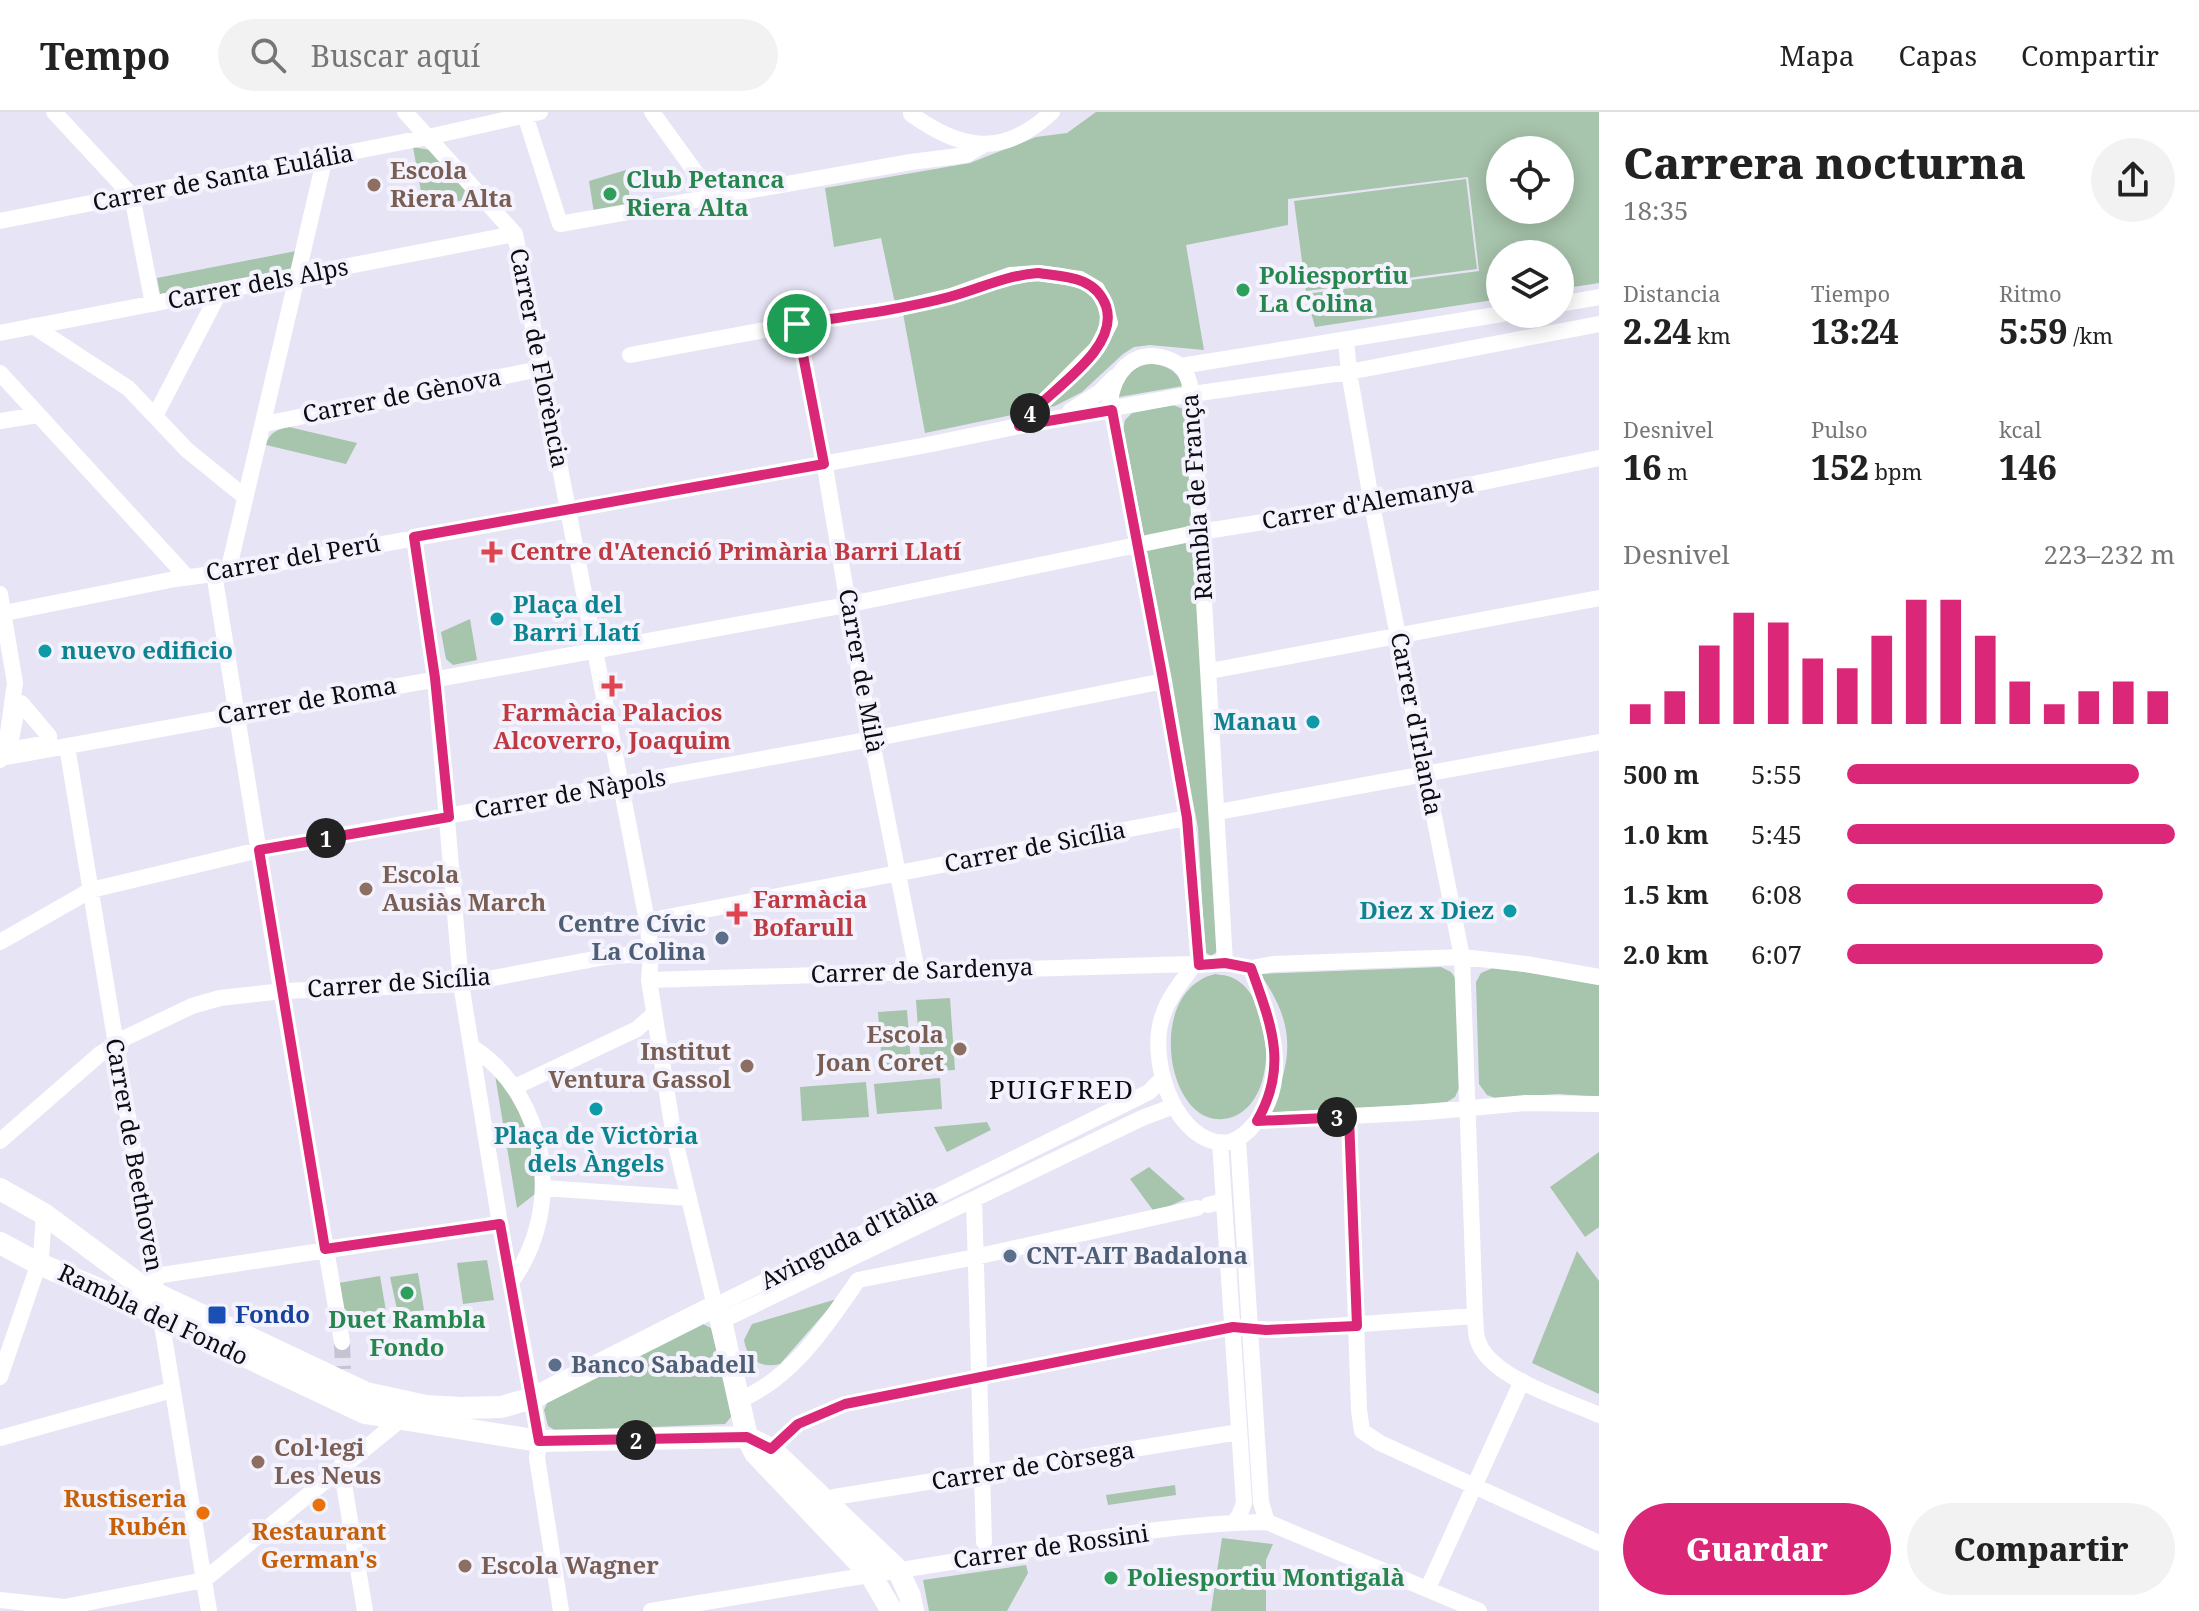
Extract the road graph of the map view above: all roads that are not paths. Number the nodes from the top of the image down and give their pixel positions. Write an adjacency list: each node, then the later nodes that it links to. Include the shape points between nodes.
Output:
1 (54, 112): 10 (street)
2 (405, 112): 7 (street)
3 (652, 112): 11 (street)
4 (1052, 112): 8 (street, via 1030,132)
5 (530, 113): 7 (street, Carrer de Santa Eulália); 11 (street, via 560,224)
6 (911, 114): 8 (street, via 936,131)
7 (428, 137): 9 (street, Carrer de Santa Eulália); 13 (street)
8 (983, 145): 11 (street, via 966,155)
9 (325, 157): 10 (street, Carrer de Santa Eulália); 14 (street)
10 (132, 196): 12 (street, Carrer de Santa Eulália); 18 (street)
11 (714, 198)
12 (0, 221)
13 (515, 234): 14 (street, Carrer dels Alps); 27 (street, Carrer de Florència)
14 (298, 276): 15 (street, Carrer dels Alps); 37 (street)
15 (220, 291): 18 (street, Carrer dels Alps); 34 (street)
16 (1597, 298): 17 (street); 22 (street)
17 (1574, 302)
18 (153, 304): 21 (street, Carrer dels Alps)
19 (1486, 317): 24 (street)
20 (797, 324): 25 (street); 38 (street, via 896,309 1010,275 1080,279 1097,289 1110,323 1097,348); 40 (street, Carrer de Milà)
21 (33, 326): 23 (street, Carrer dels Alps); 34 (street, via 128,388)
22 (1599, 326): 28 (street, Carrer del Perú)
23 (0, 333)
24 (1346, 341): 26 (street); 28 (street, Carrer d'Irlanda)
25 (630, 355)
26 (1181, 366): 30 (street, Rambla de França, via 1149,356); 31 (street, Rambla de França)
27 (540, 369): 37 (street, Carrer de Gènova); 43 (street, Carrer de Florència)
28 (1349, 372): 31 (street, Carrer del Perú); 42 (street, Carrer d'Irlanda)
29 (0, 373): 33 (street)
30 (1117, 375): 32 (street); 35 (street, Carrer del Perú)
31 (1192, 394): 32 (street, Carrer del Perú); 44 (street, Rambla de França)
32 (1112, 410): 35 (street, Carrer del Perú); 46 (street)
33 (38, 415): 36 (street); 48 (street)
34 (155, 416): 41 (street)
35 (1058, 418): 38 (street, Carrer del Perú)
36 (0, 421)
37 (264, 424): 41 (street)
38 (1019, 426): 40 (street, Carrer del Perú)
39 (1599, 458): 42 (street, Carrer d'Alemanya)
40 (824, 464): 43 (street, Carrer del Perú); 51 (street, Carrer de Milà)
41 (245, 497): 47 (street)
42 (1372, 505): 44 (street, Carrer d'Alemanya); 53 (street, Carrer d'Irlanda)
43 (568, 510): 45 (street, Carrer del Perú); 54 (street, Carrer de Florència)
44 (1200, 532): 46 (street, Carrer d'Alemanya); 55 (street, Rambla de França)
45 (414, 537): 47 (street, Carrer del Perú); 56 (street)
46 (1137, 545): 51 (street, Carrer d'Alemanya); 57 (street)
47 (221, 573): 48 (street, Carrer del Perú); 59 (street)
48 (187, 577): 52 (street, Carrer del Perú)
49 (0, 594): 52 (street)
50 (1599, 598): 53 (street)
51 (850, 604): 54 (street, Carrer de Roma); 60 (street, Carrer de Milà)
52 (1, 614): 58 (street)
53 (1399, 637): 55 (street); 64 (street, Carrer d'Irlanda)
54 (595, 649): 56 (street, Carrer de Roma); 65 (street, Carrer de Florència)
55 (1210, 671): 66 (street, Rambla de França)
56 (435, 678): 59 (street, Carrer de Roma); 67 (street)
57 (1164, 681): 60 (street, Carrer de Nàpols); 68 (street)
58 (15, 683): 62 (street, via 28,706); 63 (street)
59 (236, 714): 62 (street, Carrer de Roma); 69 (street)
60 (872, 739): 65 (street, Carrer de Nàpols); 70 (street, Carrer de Milà)
61 (1599, 742): 64 (street)
62 (67, 746): 63 (street, Carrer de Roma); 71 (street, Carrer de Beethoven)
63 (1, 759)
64 (1425, 775): 66 (street); 75 (street, Carrer d'Irlanda)
65 (621, 785): 67 (street, Carrer de Nàpols); 72 (street, Carrer de Florència)
66 (1218, 812): 76 (street, Rambla de França)
67 (449, 817): 69 (street, Carrer de Nàpols); 82 (street)
68 (1187, 818): 70 (street, Carrer de Sicília); 77 (street)
69 (259, 850): 71 (street, Carrer de Nàpols); 83 (street)
70 (899, 872): 72 (street, Carrer de Sicília); 79 (street, Carrer de Milà)
71 (91, 890): 73 (street, Carrer de Nàpols); 85 (street, Carrer de Beethoven)
72 (647, 921): 74 (street, Carrer de Florència)
73 (0, 942)
74 (651, 953): 81 (street, Carrer de Florència); 82 (street, Carrer de Sicília)
75 (1462, 957): 78 (street); 80 (street); 91 (street, Carrer d'Irlanda)
76 (1225, 963): 77 (street); 78 (street)
77 (1197, 965): 79 (street, Carrer de Sardenya); 87 (street, via 1161,1020)
78 (1251, 968): 93 (street, via 1266,1007 1276,1071)
79 (917, 971): 81 (street, Carrer de Sardenya)
80 (1599, 977)
81 (649, 980): 84 (street, Carrer de Florència)
82 (461, 984): 83 (street, Carrer de Sicília); 86 (street)
83 (283, 991): 85 (street, Carrer de Sicília, via 192,1006); 105 (street)
84 (654, 1014): 88 (street, via 637,1029); 99 (street, Carrer de Florència)
85 (115, 1044): 95 (street, Carrer de Sicília); 109 (street, Carrer de Beethoven)
86 (472, 1047): 88 (street); 103 (street)
87 (1163, 1078): 90 (street); 110 (street, Avinguda d'Itàlia, via 1149,1092)
88 (515, 1087): 97 (street, via 533,1122)
89 (1599, 1104): 91 (street)
90 (1174, 1106): 96 (street, via 1190,1128); 100 (street, Avinguda d'Itàlia)
91 (1469, 1109): 92 (street); 111 (street, Carrer d'Irlanda)
92 (1349, 1117): 93 (street); 112 (street)
93 (1257, 1121): 94 (street)
94 (1238, 1140): 96 (street); 114 (street)
95 (0, 1141)
96 (1220, 1142): 101 (street)
97 (543, 1188): 99 (street); 108 (street, via 530,1254)
98 (0, 1189): 102 (street, Rambla del Fondo)
99 (689, 1198): 110 (street, Carrer de Florència)
100 (974, 1199): 106 (street); 110 (street, Avinguda d'Itàlia)
101 (1209, 1205): 106 (street); 113 (street)
102 (44, 1214): 107 (street); 109 (street, Rambla del Fondo)
103 (500, 1224): 105 (street, Rambla del Fondo); 108 (street)
104 (0, 1243): 107 (street, Rambla del Fondo)
105 (325, 1249): 109 (street, Rambla del Fondo); 115 (street)
106 (975, 1257): 116 (street); 122 (street, via 858,1280 801,1354 756,1393)
107 (37, 1263): 109 (street, Rambla del Fondo); 117 (street)
108 (511, 1282): 121 (street)
109 (157, 1295): 119 (street, Rambla del Fondo); 120 (street, Carrer de Beethoven)
110 (718, 1314): 121 (street, Avinguda d'Itàlia); 122 (street)
111 (1475, 1316): 112 (street); 118 (street, Carrer d'Irlanda, via 1478,1342 1491,1363)
112 (1357, 1326): 114 (street); 133 (street, via 1362,1431)
113 (1233, 1327): 114 (street); 116 (street); 125 (street)
114 (1250, 1330): 135 (street, via 1261,1502)
115 (342, 1342)
116 (980, 1376): 129 (street, via 845,1404 798,1424); 131 (street)
117 (0, 1377)
118 (1522, 1381): 123 (street, Carrer d'Irlanda); 133 (street)
119 (342, 1384): 121 (street, Rambla del Fondo, via 426,1406 501,1407); 124 (street, Rambla del Fondo, via 365,1413)
120 (172, 1390): 127 (street); 141 (street, Carrer de Beethoven)
121 (533, 1398): 128 (street)
122 (739, 1400): 126 (street)
123 (1599, 1415)
124 (400, 1420): 128 (street, Rambla del Fondo); 130 (street)
125 (1239, 1432): 131 (street, Carrer de Còrsega); 136 (street, via 1244,1503)
126 (747, 1437): 128 (street, Rambla del Fondo); 129 (street); 132 (street)
127 (0, 1438)
128 (539, 1441): 146 (street, via 537,1458)
129 (771, 1449): 134 (street)
130 (341, 1466): 141 (street); 145 (street)
131 (981, 1475): 134 (street, Carrer de Còrsega, via 834,1497); 137 (street)
132 (782, 1482): 134 (street, via 795,1485 815,1503); 140 (street)
133 (1476, 1486): 138 (street); 142 (street)
134 (829, 1503): 139 (street)
135 (1267, 1522): 136 (street, Carrer de Rossini); 142 (street)
136 (1233, 1523): 139 (street, Carrer de Rossini)
137 (984, 1542)
138 (1599, 1543)
139 (898, 1570): 140 (street, Carrer de Rossini); 149 (street)
140 (870, 1574): 147 (street, Carrer de Rossini); 148 (street)
141 (204, 1580): 143 (street, via 64,1607); 144 (street, Carrer de Beethoven)
142 (1428, 1588): 150 (street)
143 (0, 1600)
144 (209, 1611)
145 (365, 1611)
146 (561, 1611)
147 (651, 1611)
148 (892, 1611)
149 (913, 1611)
150 (1479, 1611)

